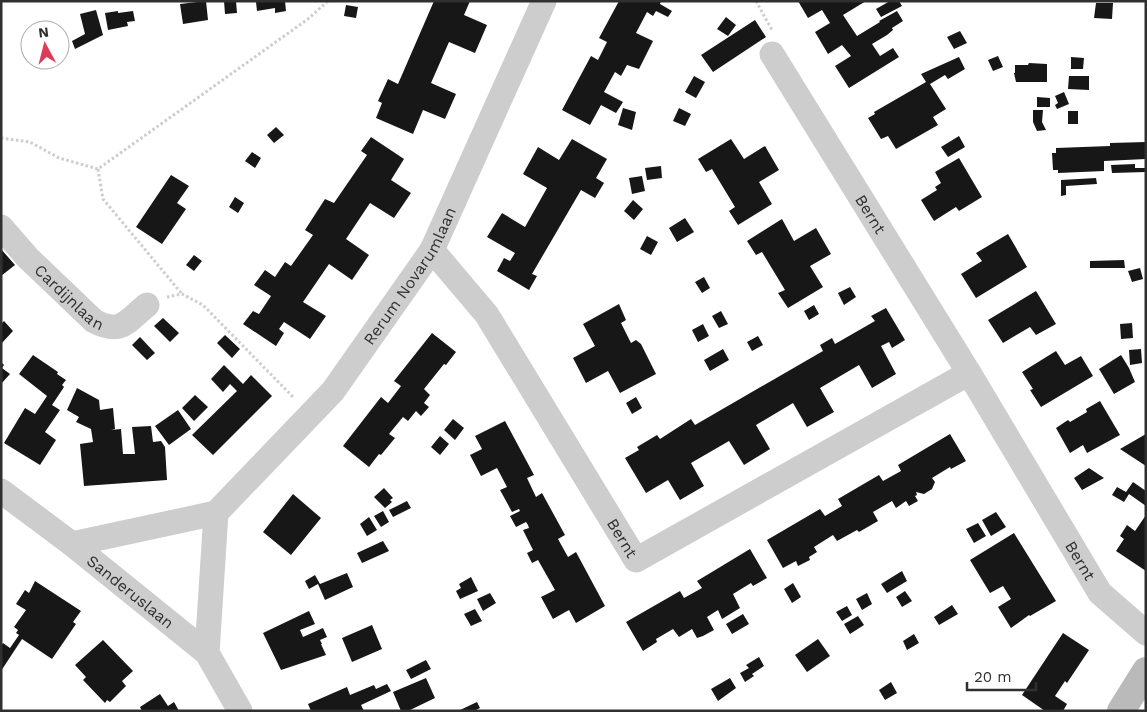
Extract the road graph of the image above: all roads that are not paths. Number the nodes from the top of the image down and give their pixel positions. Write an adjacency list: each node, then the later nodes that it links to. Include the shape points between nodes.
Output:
1 (544, 1): 4 (street, Rerum Novarumlaan)
2 (772, 54): 6 (street, Bernt)
3 (1, 227): 5 (street, Cardijnlaan, via 28,258 94,321 106,327 120,327)
4 (432, 250): 6 (street, Bernt, via 487,315 636,560); 8 (street, Rerum Novarumlaan, via 333,391)
5 (147, 305)
6 (969, 373): 10 (street, Bernt, via 1100,593)
7 (1, 491): 9 (street, Sanderuslaan)
8 (216, 513): 9 (street); 11 (street)
9 (72, 544): 11 (street, Sanderuslaan)
10 (1146, 633)
11 (207, 653): 13 (street, Sanderuslaan)
12 (1146, 671): 14 (main road)
13 (240, 711)
14 (1121, 711)

